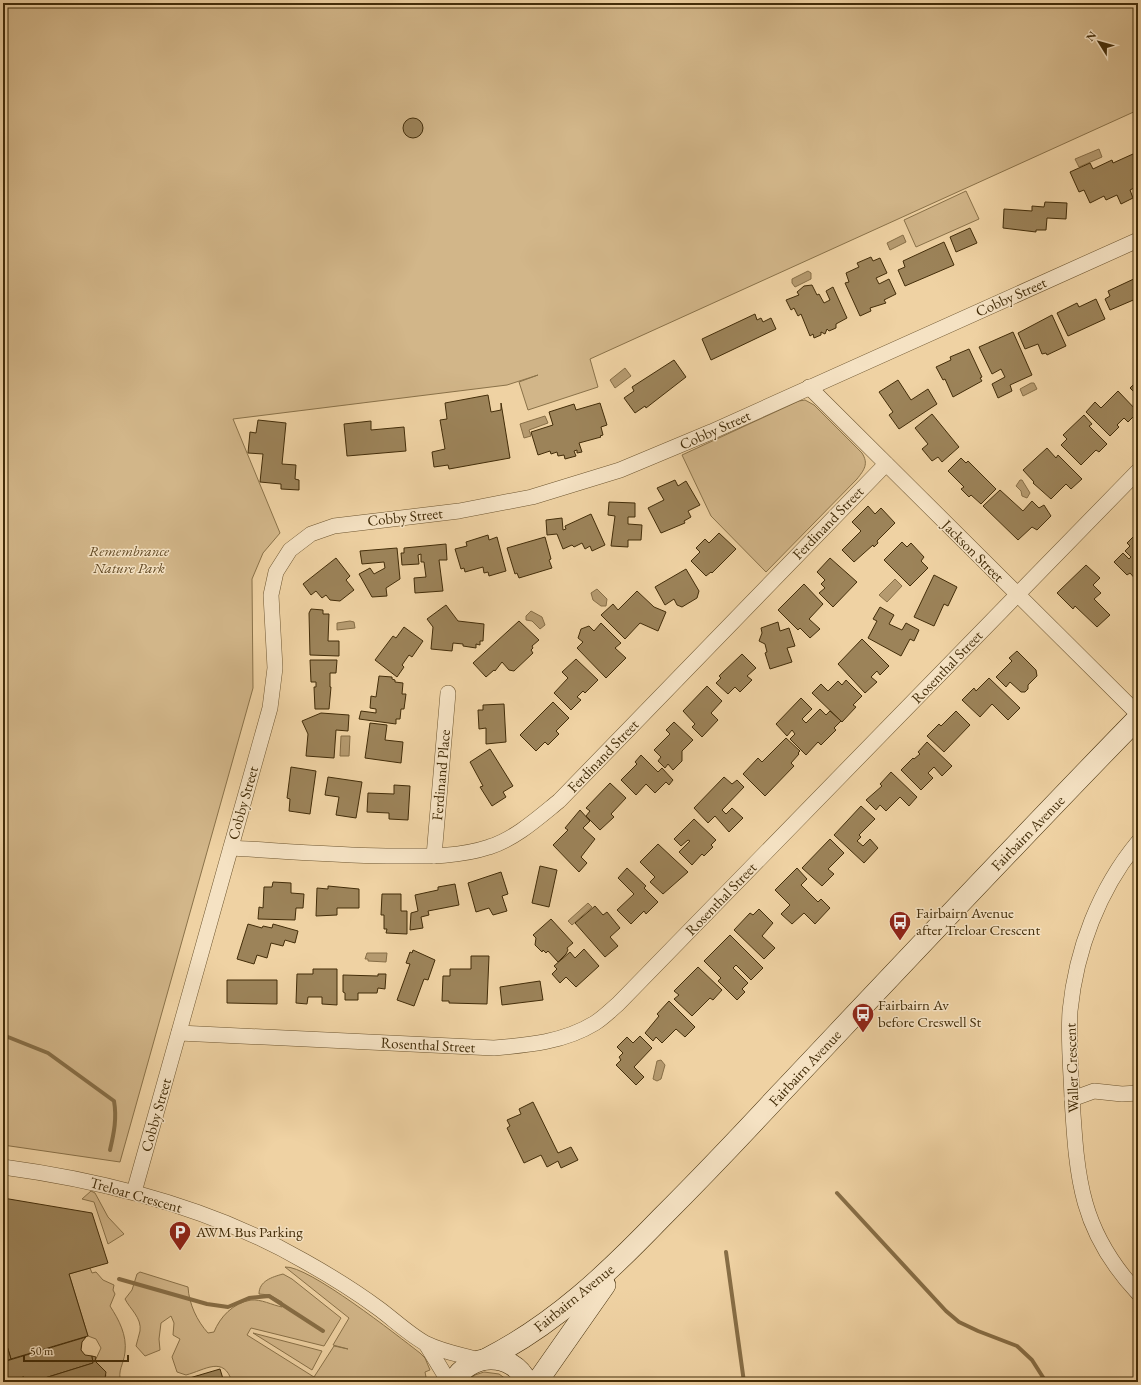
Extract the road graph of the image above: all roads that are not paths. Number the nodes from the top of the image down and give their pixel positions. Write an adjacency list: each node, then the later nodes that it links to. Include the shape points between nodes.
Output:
1 (1138, 240): 2 (street, Cobby Street)
2 (809, 387): 3 (street, Jackson Street); 10 (street, Cobby Street, via 712,432 620,470 532,497 459,511 334,526 310,534 290,550 276,572 271,595 275,668 270,708)
3 (886, 464): 5 (street, Jackson Street); 11 (street, Ferdinand Street, via 559,801 523,830 489,847)
4 (1138, 470): 5 (street, Rosenthal Street)
5 (1017, 594): 7 (street, Jackson Street); 12 (street, Rosenthal Street, via 618,1004 596,1023 570,1036 540,1044 494,1048)
6 (448, 693): 11 (street, Ferdinand Place)
7 (1138, 714)
8 (1138, 718): 17 (main road, Fairbairn Avenue)
9 (1138, 842): 14 (street, Waller Crescent, via 1126,856 1103,896 1080,952 1070,1011)
10 (231, 848): 11 (street, Ferdinand Street, via 340,855); 12 (street, Cobby Street)
11 (434, 856)
12 (179, 1033): 16 (street, Cobby Street)
13 (1138, 1093): 14 (street, via 1094,1091)
14 (1072, 1099): 18 (street, Waller Crescent, via 1076,1161 1085,1205 1095,1234 1106,1253)
15 (3, 1166): 16 (street, Treloar Crescent, via 57,1174)
16 (134, 1192): 19 (street, Treloar Crescent, via 202,1214 291,1254 378,1307)
17 (654, 1226): 20 (main road, Fairbairn Avenue, via 605,1275 559,1314 528,1336); 24 (main road, Fairbairn Avenue, via 620,1266)
18 (1138, 1294)
19 (426, 1344): 20 (street, Treloar Crescent); 21 (street, Treloar Crescent)
20 (482, 1359): 22 (main road, Fairbairn Avenue, via 460,1371); 23 (main road, via 499,1359 512,1365)
21 (449, 1382)
22 (453, 1382)
23 (527, 1382)
24 (537, 1382)

